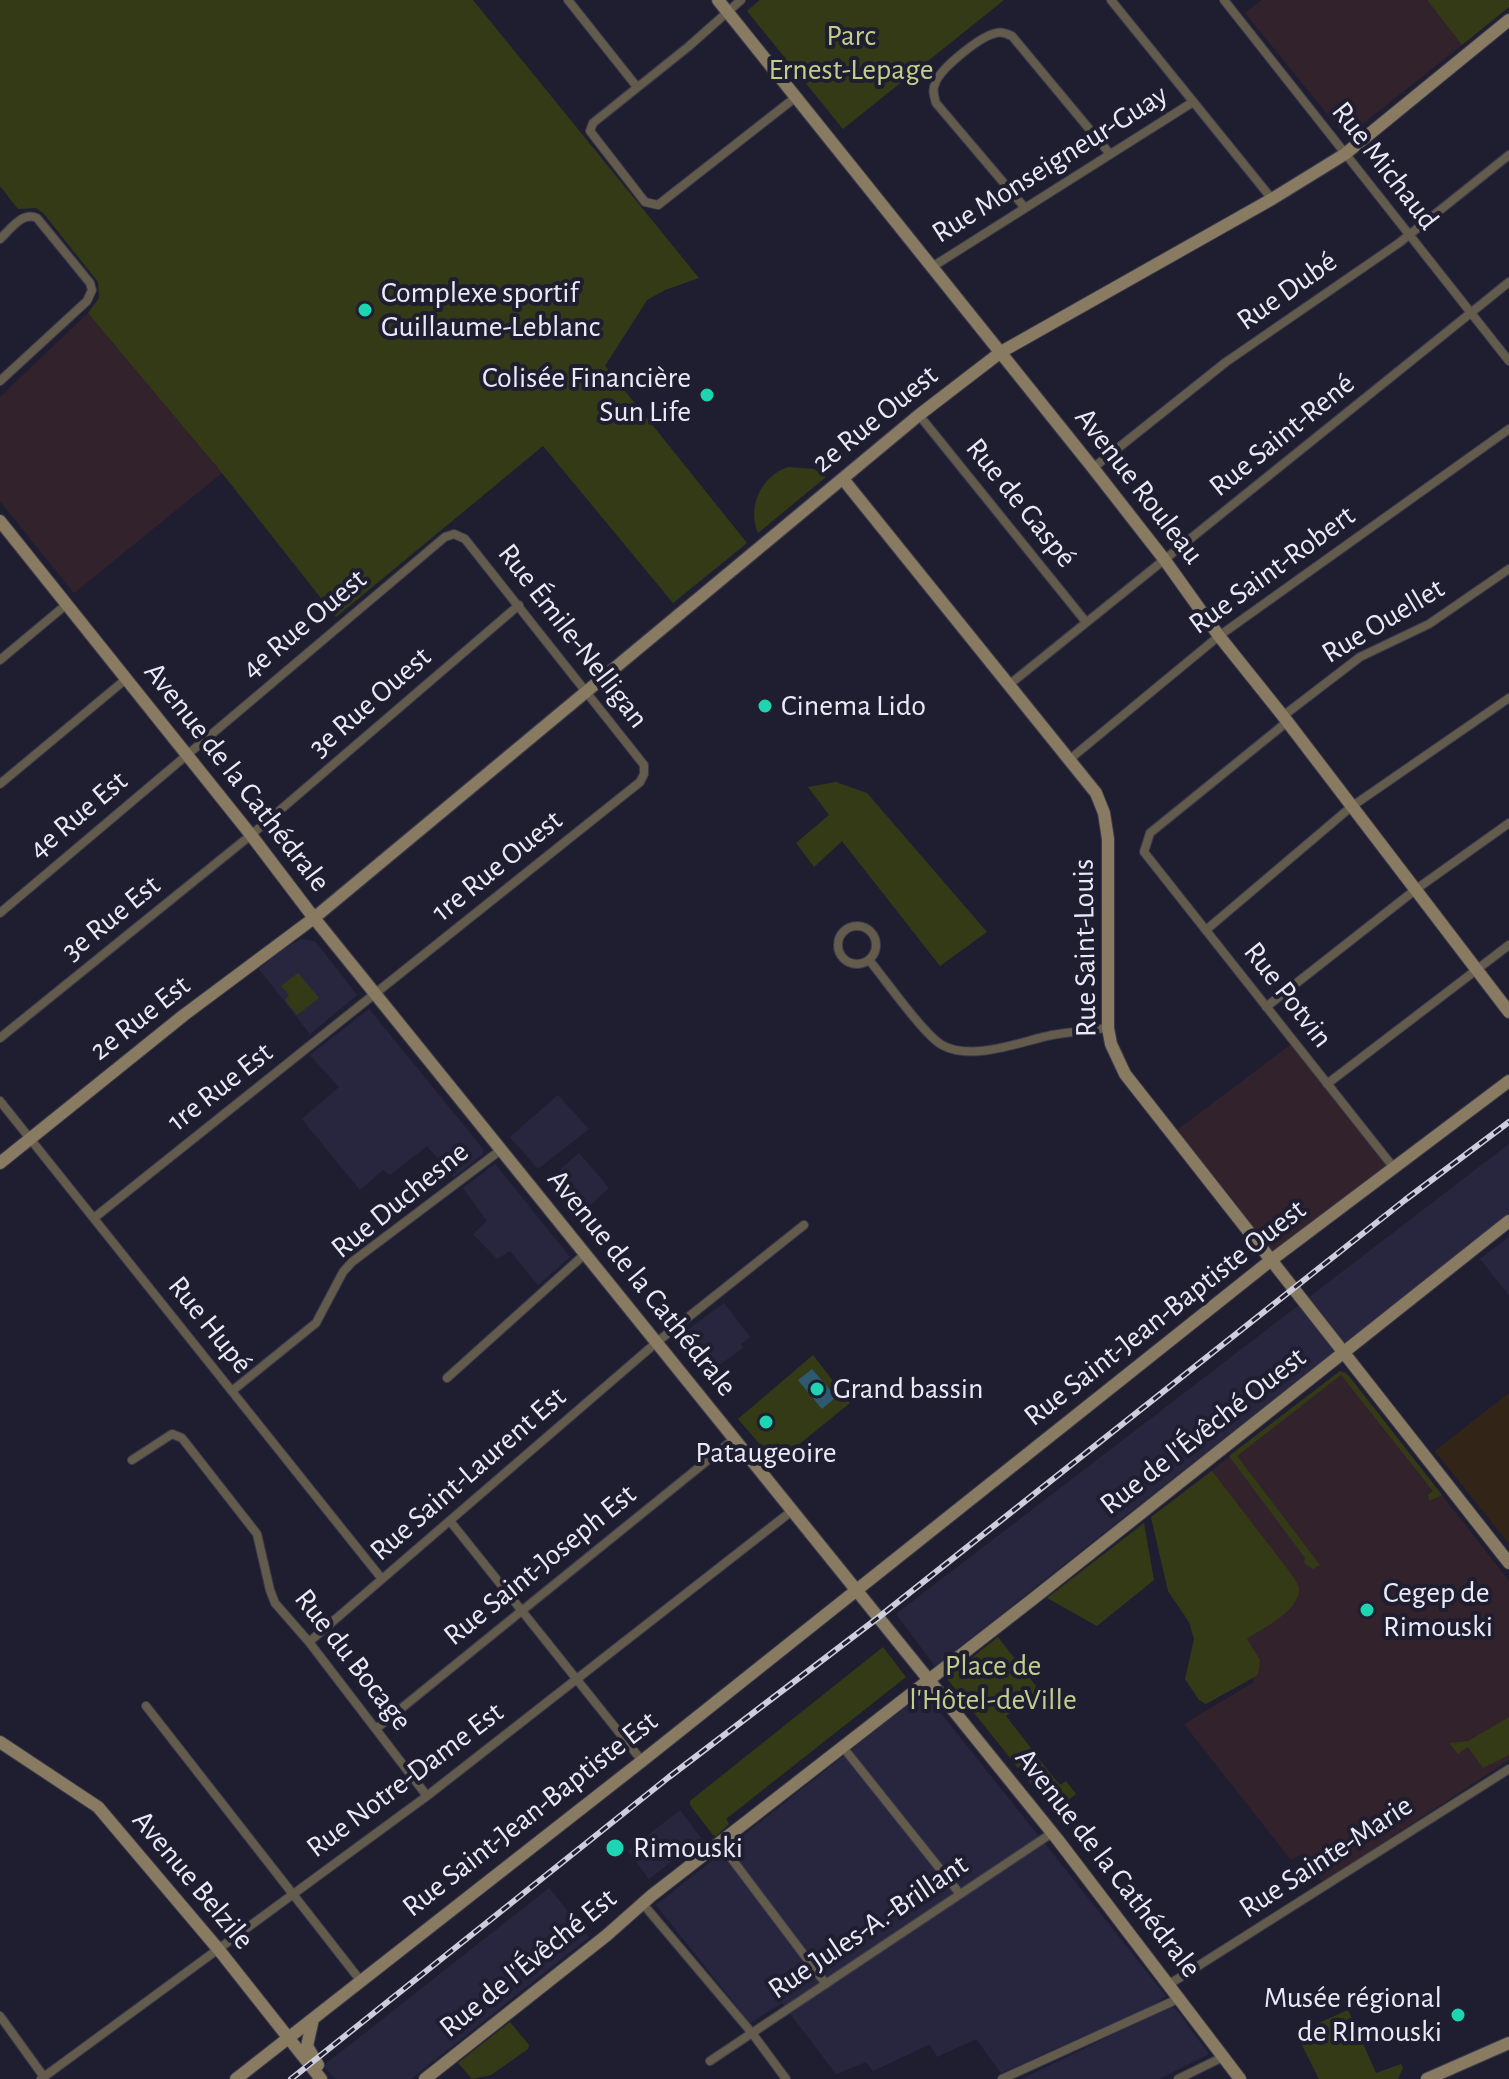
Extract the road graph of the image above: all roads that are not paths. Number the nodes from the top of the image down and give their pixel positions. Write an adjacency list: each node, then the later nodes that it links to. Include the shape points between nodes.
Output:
1 (568, 0): 8 (street)
2 (718, 0): 6 (street, Avenue Rouleau)
3 (741, 0): 6 (street)
4 (1111, 0): 10 (street)
5 (1224, 0): 12 (street, Rue Michaud)
6 (728, 13): 8 (street); 9 (street, Avenue Rouleau)
7 (1509, 20): 12 (street, 2e Rue Ouest)
8 (637, 87): 9 (street, via 590,127 645,202 658,205)
9 (796, 97): 18 (street, Avenue Rouleau)
10 (1193, 102): 11 (street, Rue Monseigneur-Guay); 14 (street)
11 (1110, 154): 15 (street, Rue Monseigneur-Guay); 15 (street, via 1012,36 989,34 939,74 936,103)
12 (1345, 154): 14 (street, 2e Rue Ouest); 16 (street, Rue Michaud)
13 (1509, 155): 16 (street, Rue Dubé)
14 (1272, 199): 21 (street, 2e Rue Ouest)
15 (1025, 208): 18 (street, Rue Monseigneur-Guay)
16 (1410, 235): 20 (street, Rue Michaud); 26 (street, Rue Dubé, via 1226,362)
17 (0, 239): 23 (street, via 25,216 37,218 92,290 87,301)
18 (932, 267): 21 (street, Avenue Rouleau)
19 (1509, 282): 20 (street, Rue Saint-René)
20 (1471, 313): 22 (street, Rue Michaud); 30 (street, Rue Saint-René)
21 (1001, 352): 24 (street, 2e Rue Ouest); 26 (street, Avenue Rouleau)
22 (1509, 361)
23 (0, 381)
24 (919, 415): 27 (street, 2e Rue Ouest); 34 (street, Rue de Gaspé)
25 (1509, 429): 35 (street, Rue Saint-Robert)
26 (1093, 468): 30 (street, Avenue Rouleau)
27 (843, 479): 38 (street, Rue Saint-Louis); 39 (street, 2e Rue Ouest)
28 (0, 521): 32 (street, Avenue de la Cathédrale)
29 (454, 534): 33 (street, Rue Émile-Nelligan, via 465,539); 42 (street, 4e Rue Ouest)
30 (1164, 559): 34 (street, Rue Saint-René); 35 (street, Avenue Rouleau)
31 (1509, 569): 41 (street, Rue Ouellet, via 1429,624 1360,657)
32 (67, 604): 36 (street); 37 (street, Avenue de la Cathédrale)
33 (519, 605): 39 (street, Rue Émile-Nelligan); 48 (street, 3e Rue Ouest)
34 (1086, 622): 38 (street, Rue Saint-René)
35 (1219, 636): 41 (street, Avenue Rouleau); 43 (street, Rue Saint-Robert)
36 (0, 660)
37 (126, 679): 42 (street, Avenue de la Cathédrale); 45 (street)
38 (1010, 684): 43 (street, Rue Saint-Louis)
39 (586, 691): 44 (street, Rue Émile-Nelligan, via 644,765); 52 (street, 2e Rue Ouest)
40 (1509, 698): 46 (street)
41 (1285, 719): 46 (street, Avenue Rouleau); 49 (street, Rue Ouellet, via 1150,833)
42 (187, 754): 48 (street, Avenue de la Cathédrale); 51 (street, 4e Rue Est)
43 (1070, 759): 60 (street, Rue Saint-Louis, via 1096,793 1108,839)
44 (644, 774): 57 (street, 1re Rue Ouest)
45 (0, 784)
46 (1351, 807): 50 (street, Avenue Rouleau); 53 (street)
47 (1509, 823): 50 (street)
48 (251, 835): 52 (street, Avenue de la Cathédrale); 61 (street, 3e Rue Est)
49 (1144, 852): 53 (street, Rue Potvin)
50 (1415, 890): 56 (street, Avenue Rouleau); 58 (street)
51 (0, 913)
52 (314, 918): 57 (street, Avenue de la Cathédrale); 65 (street, 2e Rue Est)
53 (1206, 930): 58 (street, Rue Potvin)
54 (1509, 945): 56 (street)
55 (869, 960): 55 (street, via 877,945 873,934 863,927 846,930 838,947 844,959 857,964); 60 (street, via 934,1038 953,1050 1004,1047)
56 (1476, 969): 59 (street, Avenue Rouleau); 63 (street)
57 (376, 994): 66 (street, Avenue de la Cathédrale); 69 (street, 1re Rue Est)
58 (1266, 1007): 63 (street, Rue Potvin)
59 (1509, 1012)
60 (1108, 1028): 73 (street, Rue Saint-Louis, via 1125,1074)
61 (0, 1038)
62 (1509, 1081): 68 (street, Rue Saint-Jean-Baptiste Ouest)
63 (1327, 1084): 68 (street, Rue Potvin)
64 (0, 1101): 65 (street, Rue Hupé)
65 (31, 1139): 67 (street, 2e Rue Est); 69 (street, Rue Hupé)
66 (502, 1149): 72 (street, Avenue de la Cathédrale); 77 (street, Rue Duchesne, via 352,1262 316,1323)
67 (0, 1163)
68 (1394, 1168): 73 (street, Rue Saint-Jean-Baptiste Ouest)
69 (94, 1218): 77 (street, Rue Hupé)
70 (1509, 1221): 75 (street, Rue de l'Évêché Ouest)
71 (804, 1225): 74 (street, Rue Saint-Laurent Est)
72 (585, 1254): 74 (street, Avenue de la Cathédrale); 76 (street)
73 (1270, 1261): 75 (street, Rue Saint-Louis); 84 (street, Rue Saint-Jean-Baptiste Ouest)
74 (657, 1342): 78 (street, Avenue de la Cathédrale); 81 (street, Rue Saint-Laurent Est)
75 (1345, 1352): 82 (street, Rue Saint-Louis); 88 (street, Rue de l'Évêché Ouest)
76 (447, 1378)
77 (232, 1391): 83 (street, Rue Hupé)
78 (734, 1439): 80 (street, Avenue de la Cathédrale); 85 (street, Rue Saint-Joseph Est)
79 (132, 1460): 86 (street, Rue du Bocage, via 172,1434 182,1438 257,1534 275,1603)
80 (793, 1510): 84 (street, Avenue de la Cathédrale); 87 (street, Rue Notre-Dame Est)
81 (450, 1521): 83 (street, Rue Saint-Laurent Est); 85 (street)
82 (1509, 1563)
83 (382, 1579): 86 (street, Rue Saint-Laurent Est)
84 (856, 1589): 88 (street, Avenue de la Cathédrale); 93 (street, Rue Saint-Jean-Baptiste Est)
85 (521, 1610): 87 (street); 90 (street, Rue Saint-Joseph Est)
86 (309, 1642): 90 (street, Rue du Bocage)
87 (576, 1678): 93 (street); 95 (street, Rue Notre-Dame Est)
88 (928, 1679): 92 (street, Rue de l'Évêché Est); 96 (street, Avenue de la Cathédrale)
89 (146, 1706): 99 (street)
90 (377, 1728): 95 (street, Rue du Bocage)
91 (0, 1742): 101 (street, Avenue Belzile, via 98,1807)
92 (842, 1745): 97 (street, Rue de l'Évêché Est); 98 (street)
93 (642, 1761): 102 (street, Rue Saint-Jean-Baptiste Est)
94 (1509, 1769): 104 (street, Rue Sainte-Marie)
95 (427, 1796): 99 (street, Rue Notre-Dame Est)
96 (1052, 1833): 98 (street, Rue Jules-A.-Brillant); 104 (street, Avenue de la Cathédrale)
97 (719, 1842): 100 (street, Rue de l'Évêché Est); 103 (street)
98 (960, 1894): 103 (street, Rue Jules-A.-Brillant)
99 (293, 1896): 101 (street, Rue Notre-Dame Est); 102 (street)
100 (643, 1904): 108 (street); 116 (street, Rue de l'Évêché Est)
101 (219, 1950): 109 (street, Avenue Belzile); 113 (street, Rue Notre-Dame Est)
102 (360, 1980): 107 (street, Rue Saint-Jean-Baptiste Est)
103 (826, 1984): 108 (street, Rue Jules-A.-Brillant)
104 (1168, 1985): 105 (street, Avenue de la Cathédrale)
105 (1180, 1998): 111 (street, Avenue de la Cathédrale); 118 (street)
106 (0, 2016): 113 (street)
107 (313, 2019): 109 (street, Rue Saint-Jean-Baptiste Est); 115 (street, via 307,2046)
108 (752, 2033): 112 (street, Rue Jules-A.-Brillant); 117 (street)
109 (289, 2039): 114 (street, Rue Saint-Jean-Baptiste Est); 115 (street, Avenue Belzile)
110 (1509, 2043): 121 (street)
111 (1225, 2056): 119 (street); 120 (street, Avenue de la Cathédrale)
112 (710, 2061)
113 (42, 2078)
114 (236, 2079)
115 (322, 2079)
116 (425, 2079)
117 (786, 2079)
118 (1002, 2079)
119 (1178, 2079)
120 (1240, 2079)
121 (1427, 2079)

